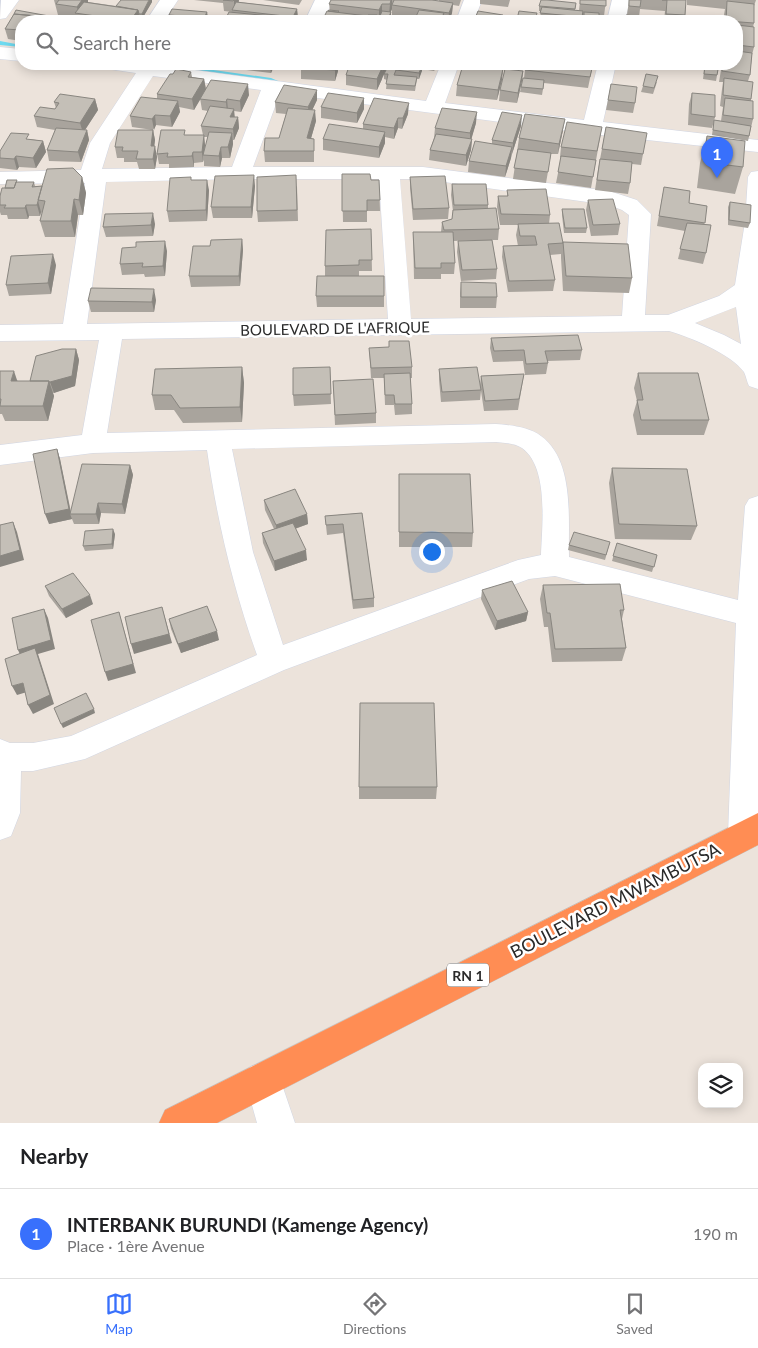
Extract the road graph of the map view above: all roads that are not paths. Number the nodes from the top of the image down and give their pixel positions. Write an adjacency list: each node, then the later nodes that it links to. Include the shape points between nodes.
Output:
1 (10, 0): 6 (street)
2 (169, 0): 7 (street)
3 (324, 0): 8 (street)
4 (473, 0): 9 (street)
5 (621, 0): 10 (street)
6 (0, 14)
7 (159, 15)
8 (317, 15)
9 (467, 15)
10 (617, 15)
11 (0, 53): 12 (street)
12 (15, 54)
13 (147, 70): 24 (street, via 100,142)
14 (168, 70): 17 (street)
15 (448, 70): 18 (street)
16 (605, 70): 19 (street)
17 (281, 81): 18 (street); 22 (street)
18 (433, 108): 19 (street)
19 (592, 128): 20 (street)
20 (758, 146)
21 (388, 172): 22 (street); 27 (street, via 452,176 564,191 626,202 635,207 640,214); 29 (street)
22 (240, 173): 24 (street)
23 (758, 176): 26 (street, via 756,222)
24 (93, 177): 25 (street); 30 (street)
25 (0, 178)
26 (746, 289): 28 (street, BOULEVARD DE L'AFRIQUE, via 727,302); 33 (street)
27 (633, 323): 28 (street, BOULEVARD DE L'AFRIQUE); 29 (street, BOULEVARD DE L'AFRIQUE)
28 (670, 323): 33 (street, BOULEVARD DE L'AFRIQUE, via 719,341 734,350)
29 (400, 327): 31 (street, BOULEVARD DE L'AFRIQUE)
30 (74, 331): 31 (street, BOULEVARD DE L'AFRIQUE); 32 (street, BOULEVARD DE L'AFRIQUE)
31 (112, 331): 35 (street)
32 (0, 333)
33 (757, 374)
34 (218, 440): 35 (street); 38 (street, via 516,435 533,443 545,458 554,481); 40 (street, via 243,569)
35 (93, 443): 36 (street)
36 (0, 455)
37 (758, 506): 39 (street)
38 (555, 565): 39 (street); 40 (street, via 508,574)
39 (752, 615): 43 (street)
40 (274, 661): 41 (street, via 74,749 33,757)
41 (3, 755): 42 (street, via 4,814)
42 (0, 825)
43 (751, 831): 44 (highway, BOULEVARD MWAMBUTSA / RN 1)
44 (262, 1080): 45 (highway, BOULEVARD MWAMBUTSA / RN 1); 46 (street)
45 (178, 1123)
46 (276, 1123)

